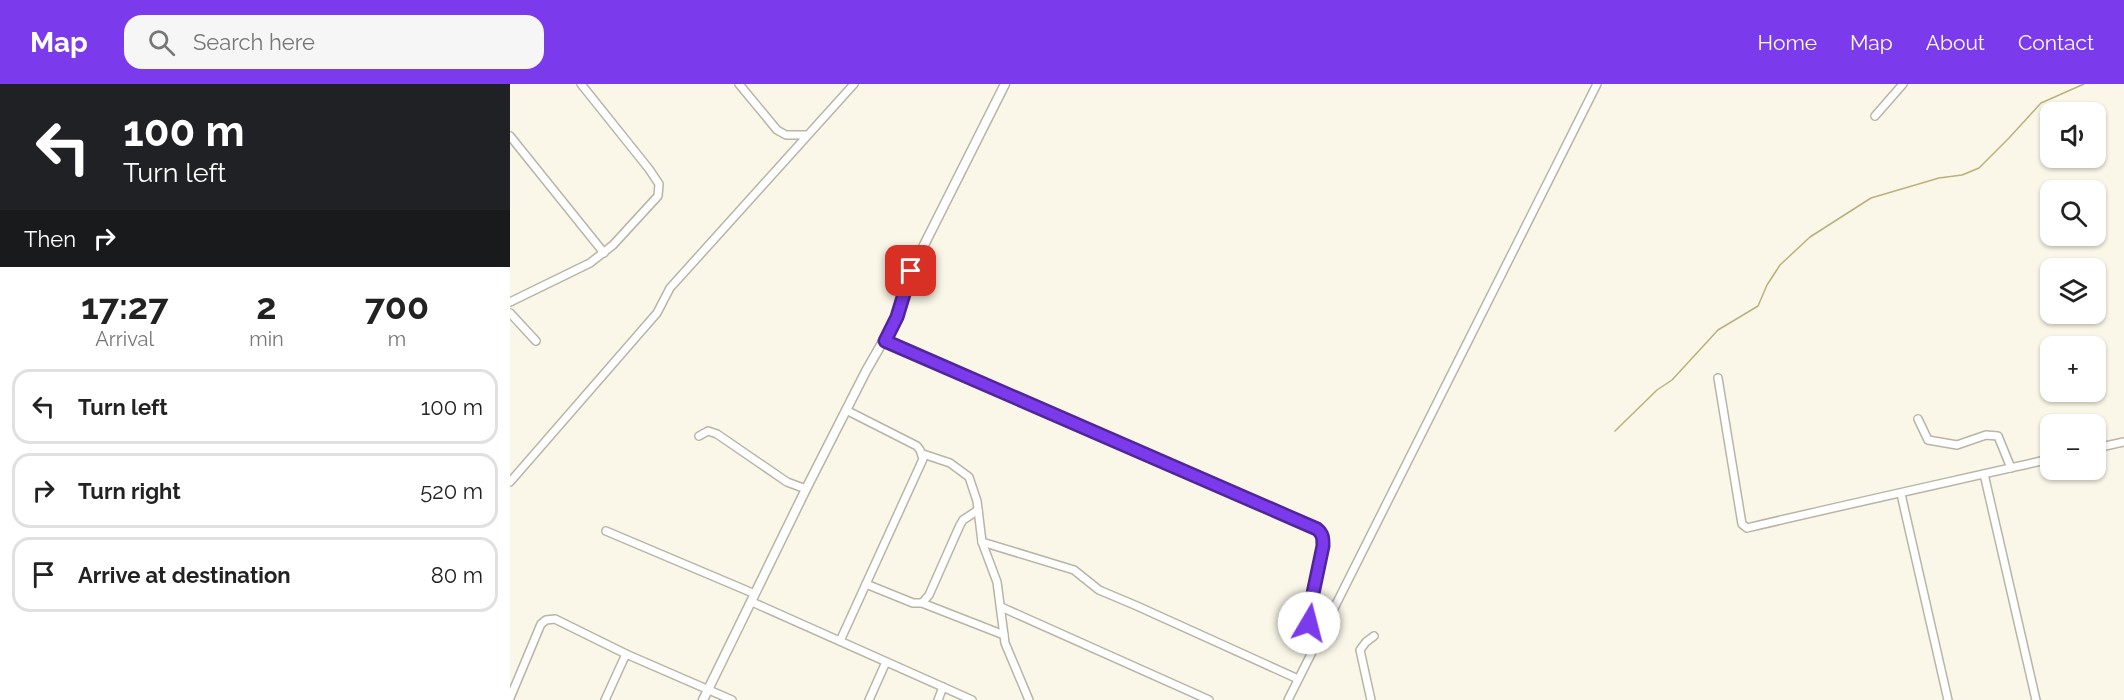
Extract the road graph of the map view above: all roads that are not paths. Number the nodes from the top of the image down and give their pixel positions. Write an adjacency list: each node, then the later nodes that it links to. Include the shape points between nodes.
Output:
1 (581, 84): 10 (street, via 649,169 660,190)
2 (739, 84): 8 (street, via 777,130 786,135)
3 (854, 84): 8 (street)
4 (1005, 84): 14 (street, via 911,271)
5 (1597, 84): 36 (street)
6 (1903, 84): 7 (street)
7 (1875, 116)
8 (807, 135): 25 (street, via 670,288 657,313)
9 (510, 136): 10 (street)
10 (604, 253): 11 (street)
11 (510, 302)
12 (510, 313): 13 (street)
13 (536, 341)
14 (885, 341): 16 (street); 36 (street, via 1317,529 1323,538 1308,617 1312,629)
15 (1718, 378): 27 (street, via 1742,524 1747,528)
16 (846, 410): 21 (street, via 917,446); 26 (street)
17 (1918, 419): 23 (street, via 1928,440 1950,446 1986,435 1998,436)
18 (699, 436): 26 (street, via 708,431 717,434 787,482)
19 (2124, 442): 20 (street)
20 (2106, 446)
21 (922, 454): 28 (street, via 964,472 972,484); 31 (street)
22 (2040, 461): 23 (street)
23 (2011, 468): 24 (street)
24 (1984, 474): 27 (street); 56 (street)
25 (510, 483)
26 (806, 489): 32 (street)
27 (1901, 494): 55 (street)
28 (978, 510): 30 (street); 33 (street, via 963,520)
29 (606, 531): 32 (street)
30 (982, 542): 34 (street, via 997,582); 41 (street, via 1074,570 1111,596)
31 (866, 584): 33 (street); 38 (street)
32 (753, 598): 38 (street); 43 (street)
33 (922, 603): 35 (street)
34 (1001, 608): 35 (street); 52 (street)
35 (1004, 635): 51 (street)
36 (1320, 636): 41 (street)
37 (1374, 636): 54 (street, via 1360,650)
38 (840, 641): 40 (street)
39 (626, 654): 43 (street); 44 (street, via 555,618 546,620); 45 (street)
40 (886, 662): 42 (street); 48 (street)
41 (1298, 679): 53 (street)
42 (943, 687): 49 (street); 50 (street)
43 (708, 690): 46 (street); 47 (street)
44 (510, 698)
45 (605, 700)
46 (703, 700)
47 (732, 700)
48 (868, 700)
49 (938, 700)
50 (972, 700)
51 (1029, 700)
52 (1209, 700)
53 (1288, 700)
54 (1371, 700)
55 (1948, 700)
56 (2036, 700)

